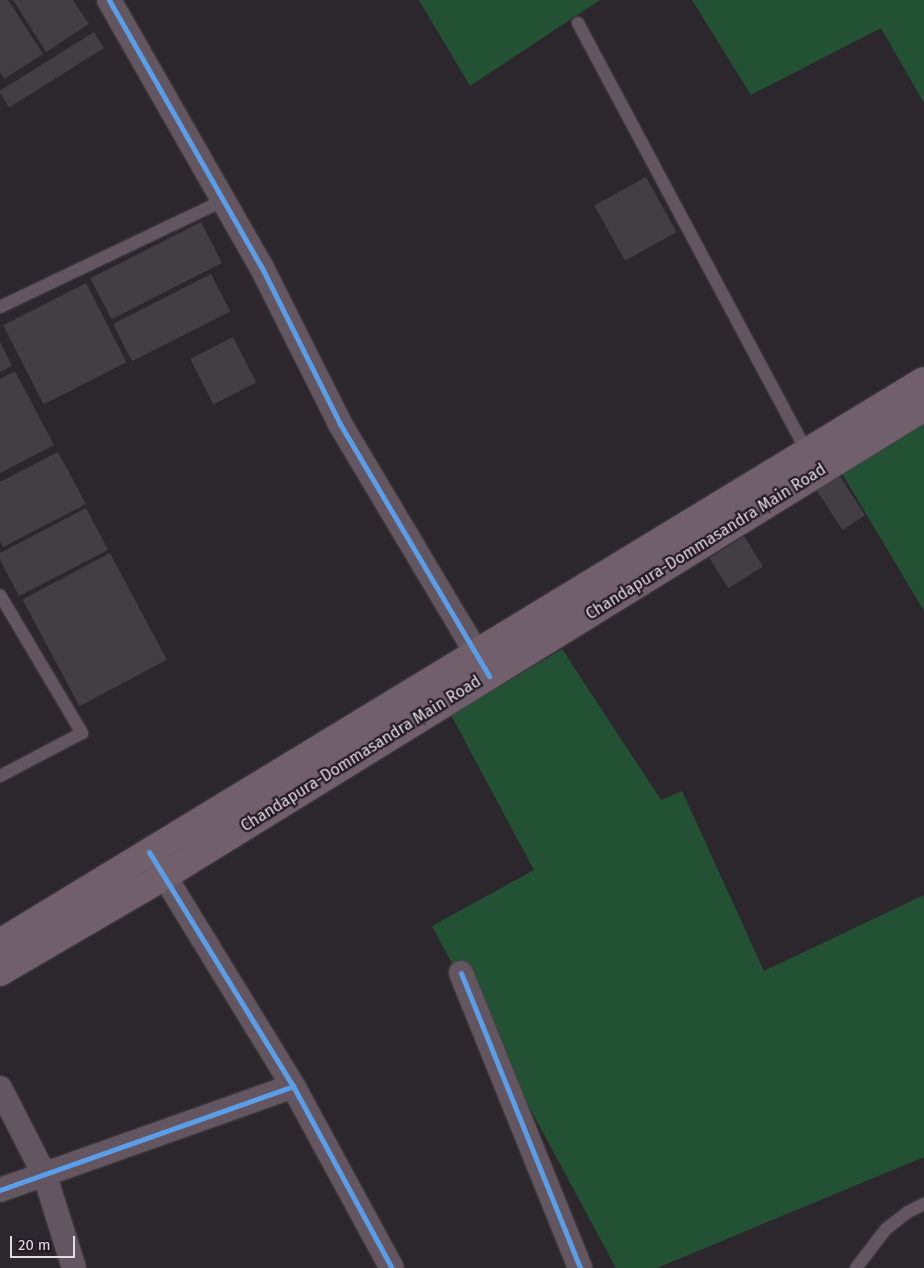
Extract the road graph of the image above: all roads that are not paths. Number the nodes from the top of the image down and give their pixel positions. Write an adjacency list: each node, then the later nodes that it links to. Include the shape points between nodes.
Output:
1 (109, 0): 3 (street)
2 (578, 23): 7 (lane)
3 (224, 200): 4 (lane); 9 (street, via 340,424)
4 (0, 308)
5 (924, 381): 7 (main road, Chandapura-Dommasandra Main Road)
6 (924, 407): 9 (main road, Chandapura-Dommasandra Main Road)
7 (808, 452): 9 (main road, Chandapura-Dommasandra Main Road)
8 (0, 595): 10 (lane, via 82,733)
9 (484, 665): 11 (main road, Chandapura-Dommasandra Main Road); 12 (main road, Chandapura-Dommasandra Main Road)
10 (0, 776)
11 (149, 852): 12 (street); 13 (main road, Chandapura-Dommasandra Main Road)
12 (164, 876): 14 (main road, Chandapura-Dommasandra Main Road); 16 (street)
13 (0, 943)
14 (0, 972)
15 (461, 973): 23 (street)
16 (293, 1086): 18 (street); 22 (street)
17 (0, 1088): 18 (street)
18 (45, 1174): 19 (street); 21 (street)
19 (0, 1190)
20 (924, 1204): 24 (lane, via 886,1229)
21 (74, 1268)
22 (392, 1268)
23 (580, 1268)
24 (856, 1268)

